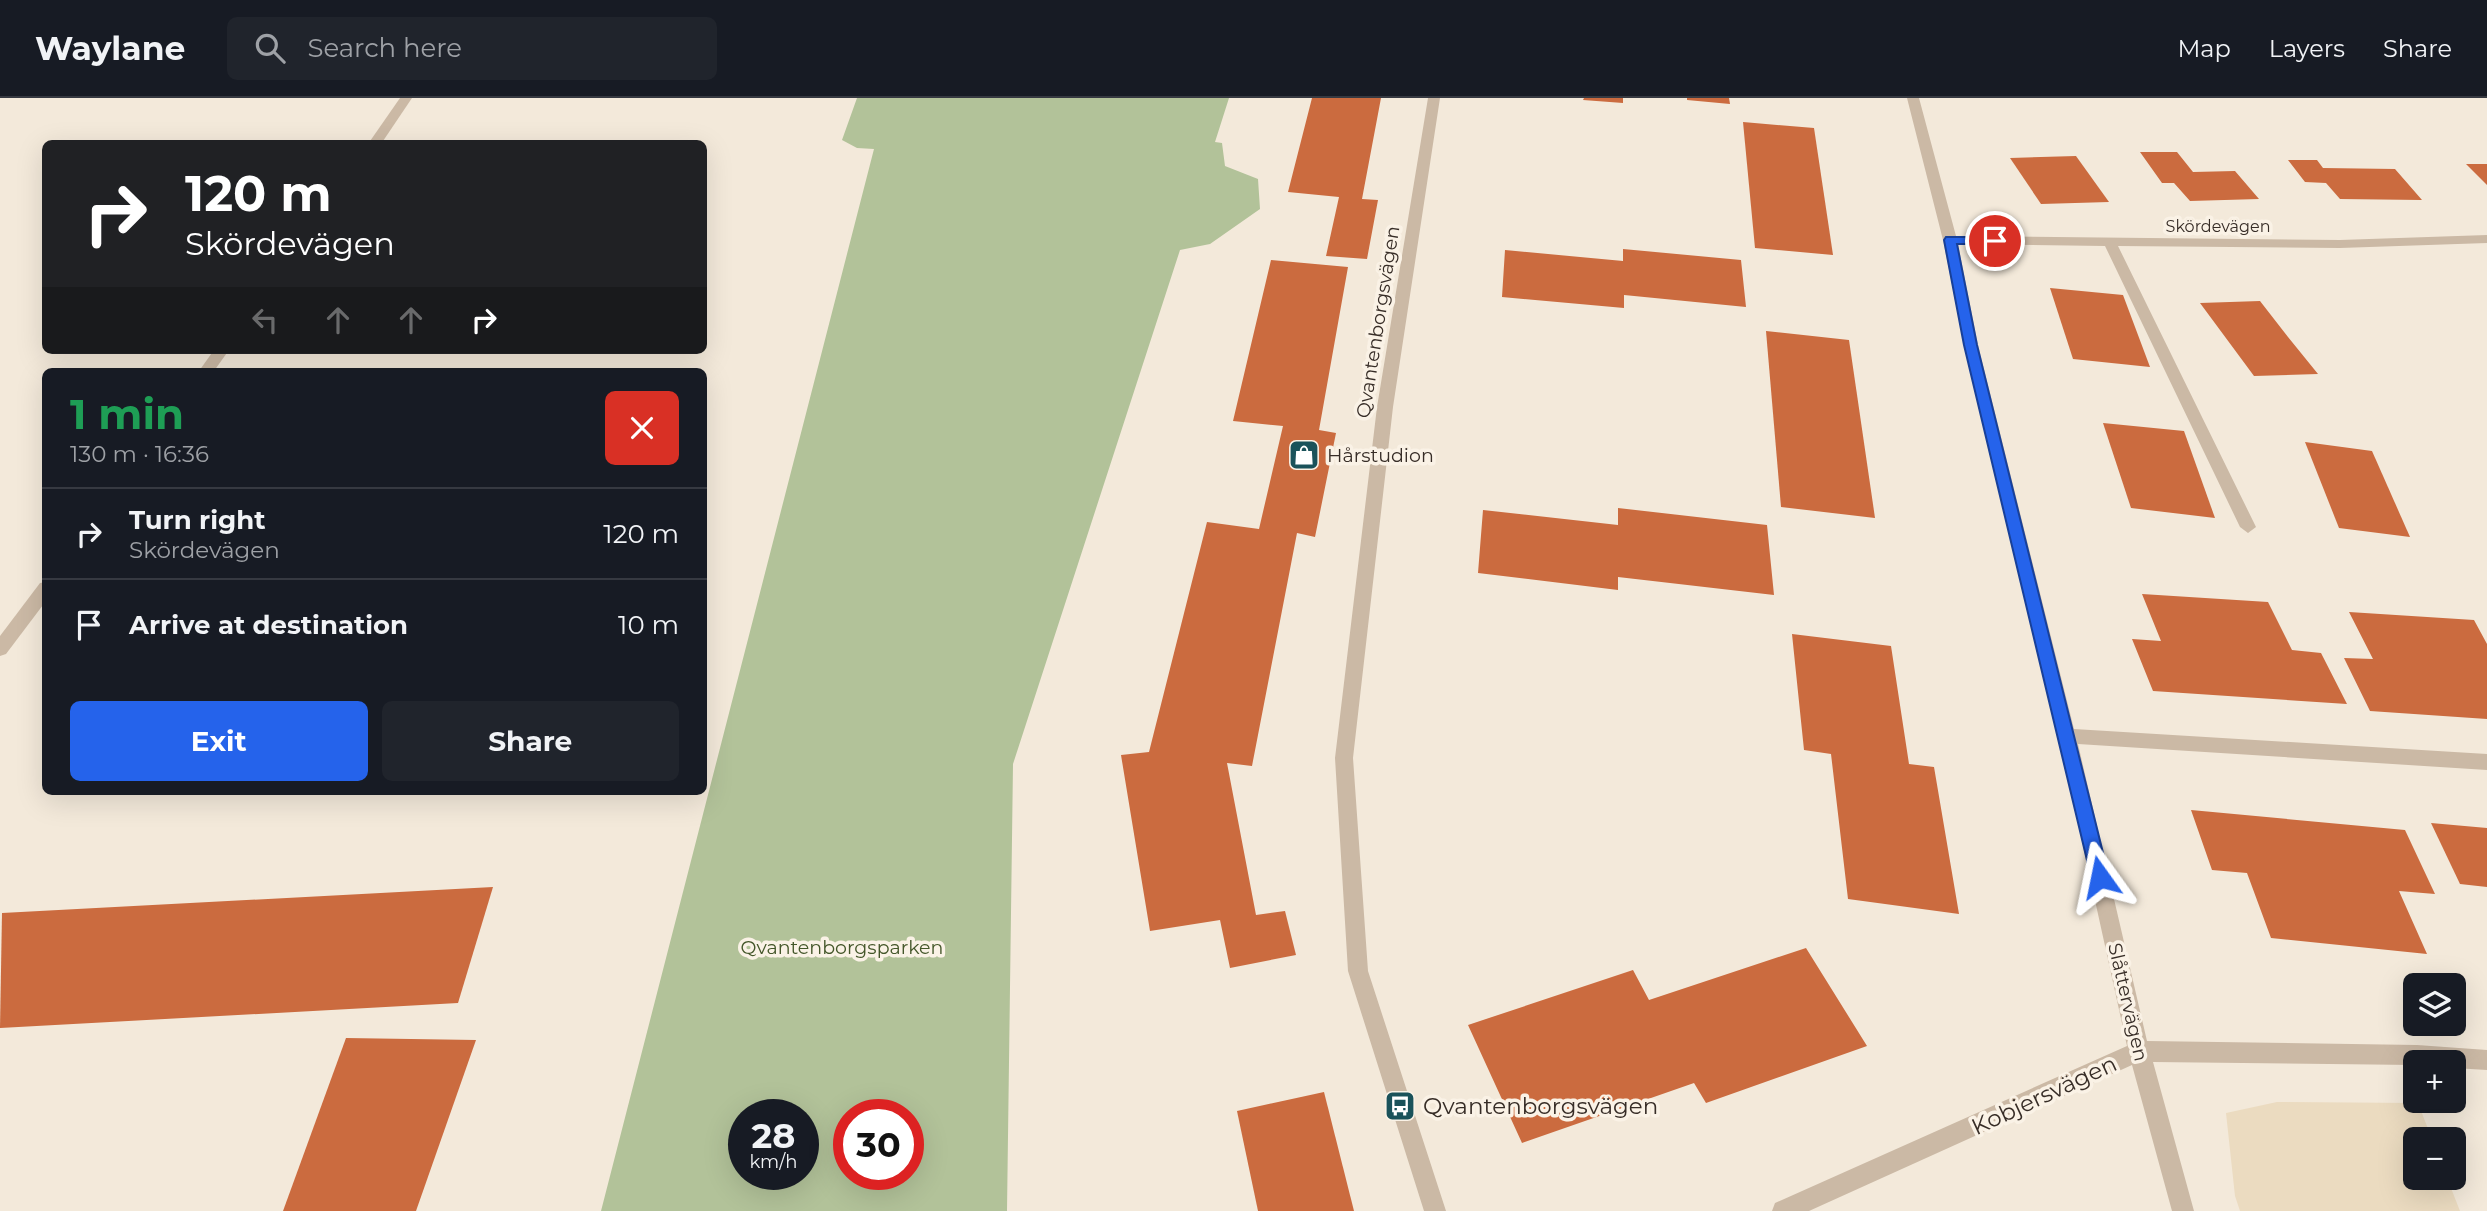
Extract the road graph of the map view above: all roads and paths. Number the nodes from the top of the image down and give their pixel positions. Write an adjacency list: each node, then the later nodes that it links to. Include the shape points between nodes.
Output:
1 (406, 98): 4 (street)
2 (1434, 98): 17 (street, Qvantenborgsvägen, via 1385,407 1344,758 1358,971)
3 (1913, 98): 6 (street, Slåttervägen)
4 (377, 140)
5 (2487, 239): 7 (street, Skördevägen)
6 (1950, 240): 7 (street, Skördevägen); 13 (street, Slåttervägen, via 1970,345)
7 (2110, 243): 10 (street)
8 (219, 354): 9 (street)
9 (208, 368)
10 (2248, 527)
11 (42, 593): 12 (street)
12 (0, 649)
13 (2067, 736): 14 (street); 15 (street, Slåttervägen)
14 (2487, 762)
15 (2138, 1051): 16 (street, Kobjersvägen); 18 (street, Kobjersvägen); 19 (street, Slåttervägen)
16 (2487, 1060)
17 (1435, 1211)
18 (1783, 1211)
19 (2183, 1211)

